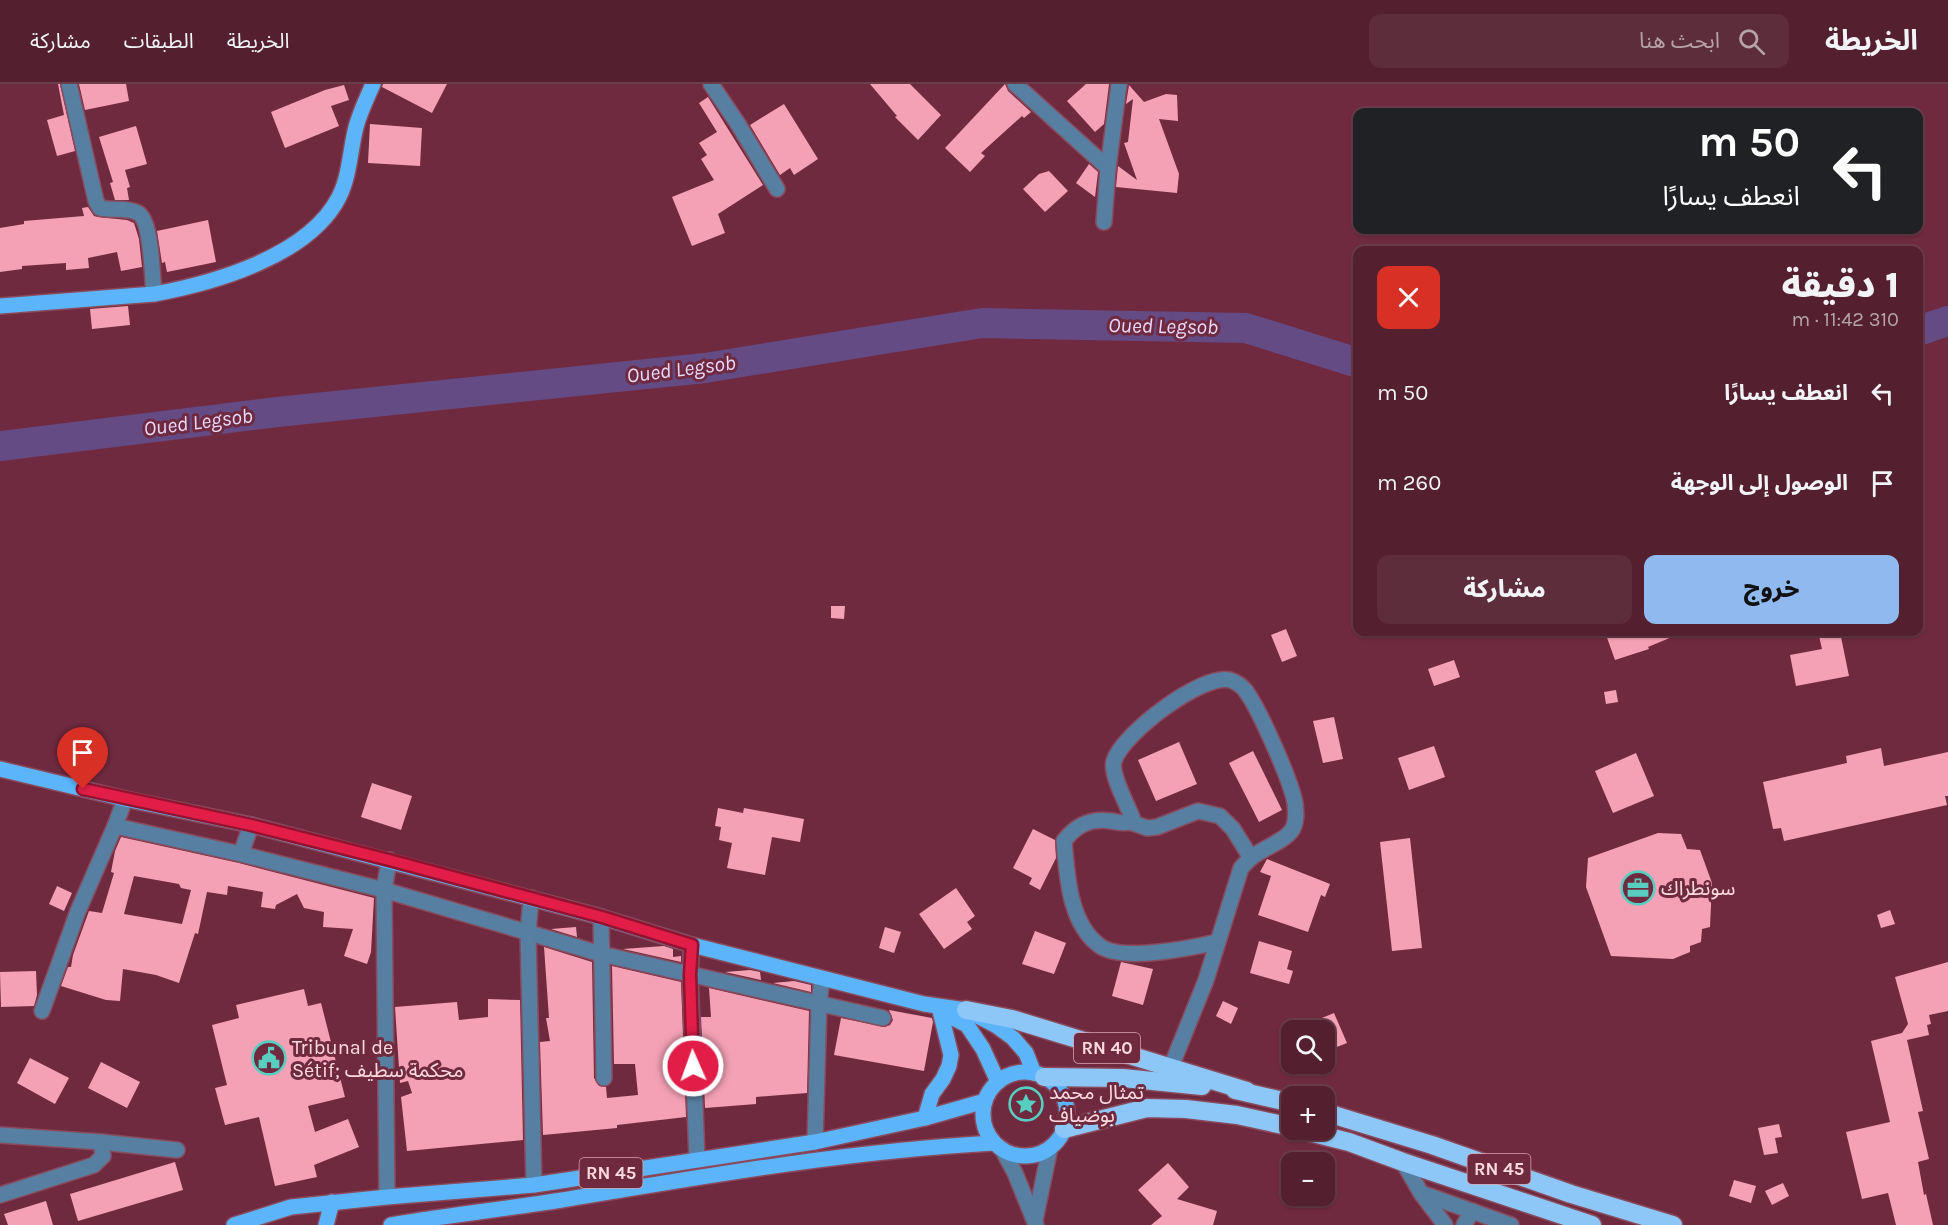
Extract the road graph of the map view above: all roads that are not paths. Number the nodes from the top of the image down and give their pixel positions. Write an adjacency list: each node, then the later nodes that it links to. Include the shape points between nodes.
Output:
1 (69, 84): 9 (street, via 96,201 100,208 132,211 143,218 149,233)
2 (373, 84): 9 (main road, via 356,127 350,166 339,197 314,230 290,247 222,277)
3 (711, 84): 7 (street)
4 (1015, 84): 6 (street)
5 (1119, 84): 6 (street)
6 (1108, 168): 8 (street)
7 (777, 189)
8 (1104, 222)
9 (154, 294): 10 (main road)
10 (0, 306)
11 (0, 769): 12 (main road, RN 40)
12 (125, 799): 14 (main road, RN 40); 15 (street)
13 (1130, 822): 17 (street, via 1147,828 1198,811 1220,816 1233,828); 17 (street, via 1132,817 1113,771 1120,750 1164,708 1214,680 1227,679 1247,693 1276,750 1294,801 1296,818 1291,831); 23 (street, via 1096,820 1074,828 1064,841 1072,900 1089,935 1101,947 1120,952 1167,951)
14 (251, 825): 16 (street); 18 (main road, RN 40)
15 (116, 826): 16 (street); 31 (street, via 78,911)
16 (242, 854): 19 (street)
17 (1251, 858): 23 (street, via 1241,868)
18 (389, 860): 19 (street); 20 (main road, RN 40)
19 (384, 890): 22 (street); 57 (street)
20 (531, 898): 21 (main road, RN 40); 22 (street)
21 (602, 917): 24 (main road, RN 40); 25 (street)
22 (528, 933): 25 (street); 54 (street)
23 (1217, 942): 34 (street)
24 (692, 945): 26 (street); 27 (main road, RN 40)
25 (601, 954): 26 (street); 36 (street)
26 (690, 974): 28 (street); 52 (street)
27 (822, 979): 28 (street); 29 (main road, RN 40)
28 (819, 1003): 33 (street); 48 (street)
29 (924, 1004): 30 (main road, RN 40); 32 (main road, RN 40)
30 (966, 1010): 34 (highway, RN 40, via 1012,1019); 35 (main road, via 1013,1038)
31 (42, 1011)
32 (940, 1011): 37 (main road, RN 40, via 967,1025); 42 (main road, via 951,1055 943,1079 932,1094)
33 (883, 1018)
34 (1171, 1067): 38 (highway, RN 40)
35 (1039, 1075): 37 (main road, via 1021,1072); 38 (highway, via 1162,1080); 44 (main road, via 1062,1094 1066,1105)
36 (604, 1078)
37 (998, 1082): 40 (main road)
38 (1247, 1091): 39 (highway)
39 (1281, 1100)
40 (985, 1101): 42 (main road, RN 45); 49 (main road, via 984,1123)
41 (1335, 1115): 68 (highway, RN 45)
42 (926, 1118): 48 (main road, RN 45)
43 (1281, 1125): 44 (highway, via 1237,1115 1148,1108)
44 (1064, 1129): 50 (main road)
45 (0, 1135): 47 (street)
46 (1335, 1138): 53 (highway, RN 45)
47 (102, 1142): 51 (street); 56 (street, via 103,1156 94,1166)
48 (816, 1142): 52 (main road, RN 45)
49 (998, 1146): 50 (main road, via 1014,1155 1026,1156); 60 (street, via 1015,1173); 63 (main road, RN 45, via 859,1154)
50 (1050, 1148): 60 (street)
51 (177, 1150)
52 (697, 1159): 54 (main road, RN 45)
53 (1402, 1162): 55 (street); 67 (highway, RN 45)
54 (534, 1185): 57 (main road, RN 45)
55 (1421, 1193): 59 (street); 64 (street)
56 (0, 1196)
57 (387, 1197): 58 (main road, RN 45)
58 (332, 1202): 61 (main road, RN 45, via 291,1208); 62 (main road)
59 (1472, 1211): 65 (street); 66 (street)
60 (1035, 1222)
61 (234, 1225)
62 (326, 1225)
63 (391, 1225)
64 (1445, 1225)
65 (1464, 1225)
66 (1511, 1225)
67 (1592, 1225)
68 (1673, 1225)

